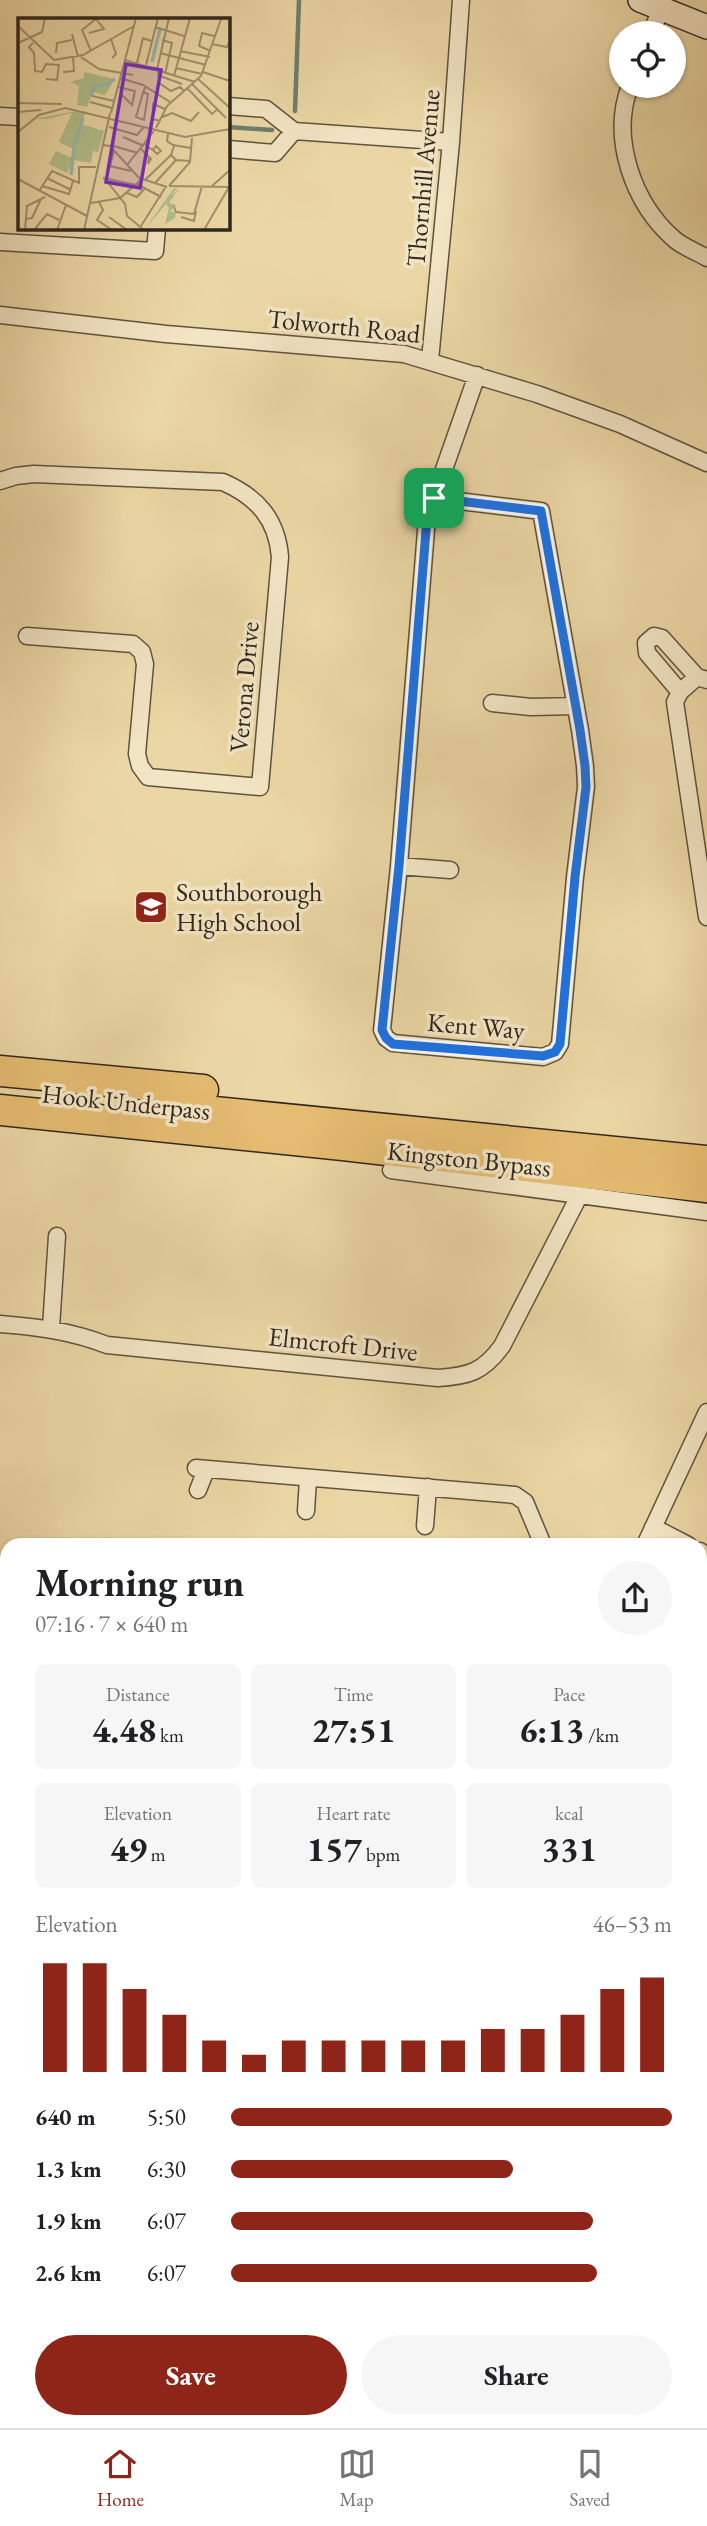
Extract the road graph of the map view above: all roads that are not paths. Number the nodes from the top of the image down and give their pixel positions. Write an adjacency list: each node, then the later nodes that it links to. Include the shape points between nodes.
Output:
1 (461, 0): 9 (street, Thornhill Avenue)
2 (650, 4): 3 (street)
3 (707, 27)
4 (626, 98): 13 (street, via 622,131 626,162 646,206 674,240)
5 (229, 106): 8 (street, via 266,109)
6 (0, 116): 7 (street)
7 (18, 117)
8 (294, 131): 9 (street); 10 (street, via 275,153)
9 (451, 142): 15 (street, Thornhill Avenue)
10 (229, 149)
11 (157, 229): 12 (street, via 155,251)
12 (0, 242)
13 (707, 258)
14 (0, 315): 15 (street, Tolworth Road, via 166,334 393,351)
15 (430, 360): 16 (street, Tolworth Road)
16 (477, 375): 17 (street, Tolworth Road, via 620,424); 19 (street, Kent Way)
17 (707, 463)
18 (0, 481): 20 (street, Verona Drive, via 34,474 223,482 257,502 276,530 280,557 260,787 148,777 137,754 145,664 142,652 132,644)
19 (434, 498): 24 (street, Kent Way, via 541,511); 25 (street, Kent Way, via 427,518)
20 (27, 636)
21 (702, 678): 22 (street); 22 (street, via 662,638 654,636 646,643 647,653)
22 (680, 692): 27 (street, via 675,702)
23 (492, 703): 24 (street)
24 (576, 706): 25 (street, Kent Way, via 586,787 560,1044 555,1052 543,1056 393,1044 386,1038 382,1030)
25 (399, 866): 26 (street)
26 (450, 870)
27 (707, 917)
28 (0, 1071): 34 (highway, via 179,1087 397,1115)
29 (0, 1089): 31 (highway, Hook Underpass)
30 (0, 1110): 33 (highway, Hook Underpass)
31 (253, 1114): 34 (highway, Kingston Bypass)
32 (0, 1127): 36 (highway)
33 (231, 1134): 37 (highway, Kingston Bypass)
34 (612, 1150): 35 (highway, Kingston Bypass)
35 (707, 1161)
36 (391, 1170): 37 (highway); 38 (street)
37 (696, 1186)
38 (577, 1193): 39 (street); 42 (street, Elmcroft Drive, via 502,1346 476,1372 459,1377 107,1345)
39 (707, 1212)
40 (57, 1236): 42 (street)
41 (0, 1324): 42 (street, Elmcroft Drive)
42 (51, 1328)
43 (707, 1412): 49 (street)
44 (308, 1479): 45 (street); 46 (street, via 201,1469); 47 (street)
45 (428, 1487): 48 (street); 50 (street, via 515,1495 525,1503)
46 (198, 1490)
47 (306, 1511)
48 (425, 1526)
49 (653, 1527): 51 (street); 52 (street)
50 (540, 1538)
51 (648, 1538)
52 (674, 1538)

